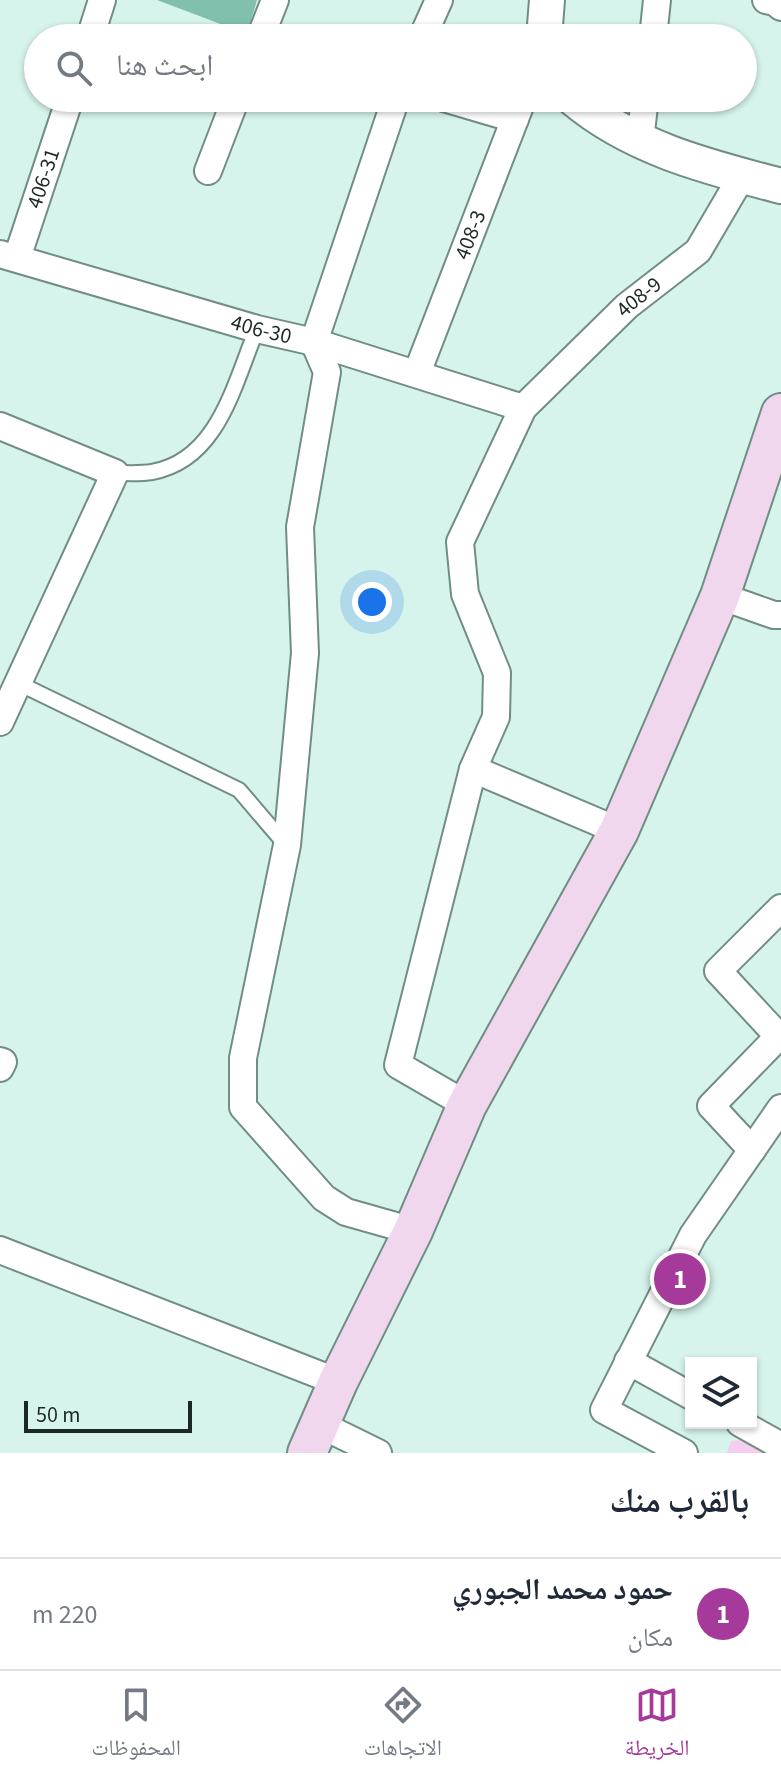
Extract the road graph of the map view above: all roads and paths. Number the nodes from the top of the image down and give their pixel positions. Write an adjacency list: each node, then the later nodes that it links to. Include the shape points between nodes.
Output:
1 (102, 0): 8 (street)
2 (275, 0): 9 (street)
3 (439, 0): 10 (street)
4 (547, 0): 11 (street)
5 (657, 0): 12 (street)
6 (766, 0): 7 (street)
7 (781, 7)
8 (94, 24)
9 (266, 24)
10 (428, 24)
11 (545, 24)
12 (654, 24)
13 (65, 112): 23 (street, 406-31)
14 (231, 112): 20 (street)
15 (391, 112): 25 (street)
16 (517, 112): 26 (street, 408-3)
17 (590, 112): 19 (street)
18 (643, 112): 19 (street)
19 (640, 140): 21 (street)
20 (208, 171)
21 (742, 176): 22 (street); 27 (street, 408-9, via 698,251 627,306)
22 (781, 186)
23 (8, 256): 24 (street, 406-30)
24 (257, 329): 25 (street, 406-30); 30 (lane, via 202,446 166,468)
25 (314, 342): 26 (street, 406-30); 37 (street, via 327,372 300,527 305,653)
26 (417, 373): 27 (street, 406-30)
27 (523, 408): 35 (street, via 460,542 465,594 497,673 496,717)
28 (781, 413): 31 (main road)
29 (0, 426): 30 (street)
30 (115, 473): 33 (street)
31 (720, 596): 32 (street); 36 (main road)
32 (781, 615)
33 (18, 683): 34 (street); 37 (lane, via 239,790)
34 (0, 722)
35 (473, 769): 36 (street); 42 (street, via 398,1065)
36 (619, 831): 42 (main road)
37 (287, 845): 45 (street, via 243,1058 243,1107 324,1198 346,1212)
38 (781, 908): 39 (street, via 718,971)
39 (780, 1038): 44 (street, via 711,1106)
40 (0, 1061): 41 (street)
41 (0, 1068)
42 (467, 1105): 45 (main road)
43 (781, 1108): 44 (street)
44 (752, 1150): 47 (street, via 693,1235)
45 (413, 1231): 48 (main road)
46 (0, 1250): 48 (street)
47 (628, 1361): 49 (street); 54 (street, via 604,1410)
48 (338, 1382): 51 (main road)
49 (685, 1393)
50 (751, 1429): 52 (street)
51 (313, 1439): 53 (street)
52 (781, 1446)
53 (378, 1453)
54 (684, 1453)

